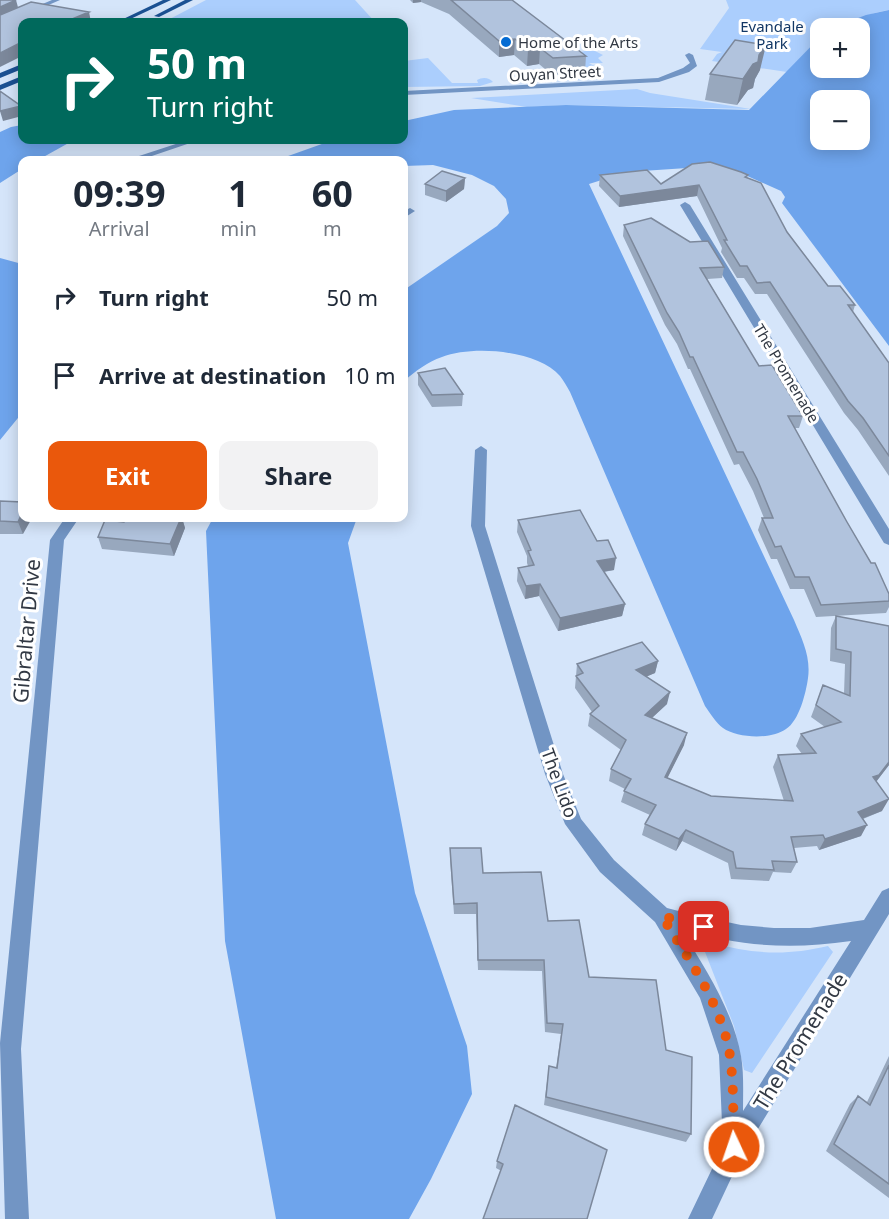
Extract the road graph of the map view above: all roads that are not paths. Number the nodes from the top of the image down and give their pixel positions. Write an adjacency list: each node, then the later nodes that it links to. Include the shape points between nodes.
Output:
1 (57, 0): 6 (street)
2 (168, 0): 4 (main road)
3 (190, 0): 5 (main road)
4 (129, 18)
5 (153, 18)
6 (0, 24): 7 (street)
7 (13, 27)
8 (689, 55): 13 (street, Ouyan Street, via 694,64 659,80)
9 (18, 68): 10 (main road)
10 (0, 76)
11 (18, 80): 12 (main road)
12 (0, 88)
13 (408, 93)
14 (158, 144): 16 (street)
15 (183, 144): 17 (street)
16 (142, 156)
17 (145, 156)
18 (685, 205): 21 (street, The Promenade)
19 (481, 450): 23 (street, The Lido, via 478,526 554,774 574,824 608,866)
20 (69, 522): 26 (street, Gibraltar Drive, via 57,540 10,1049)
21 (889, 540)
22 (889, 897): 24 (street, The Promenade)
23 (662, 916): 24 (street, via 759,936 792,938); 25 (street, The Lido, via 708,992 721,1026 730,1055)
24 (869, 929): 25 (street, The Promenade)
25 (734, 1147): 27 (street, The Promenade)
26 (17, 1219)
27 (700, 1219)

